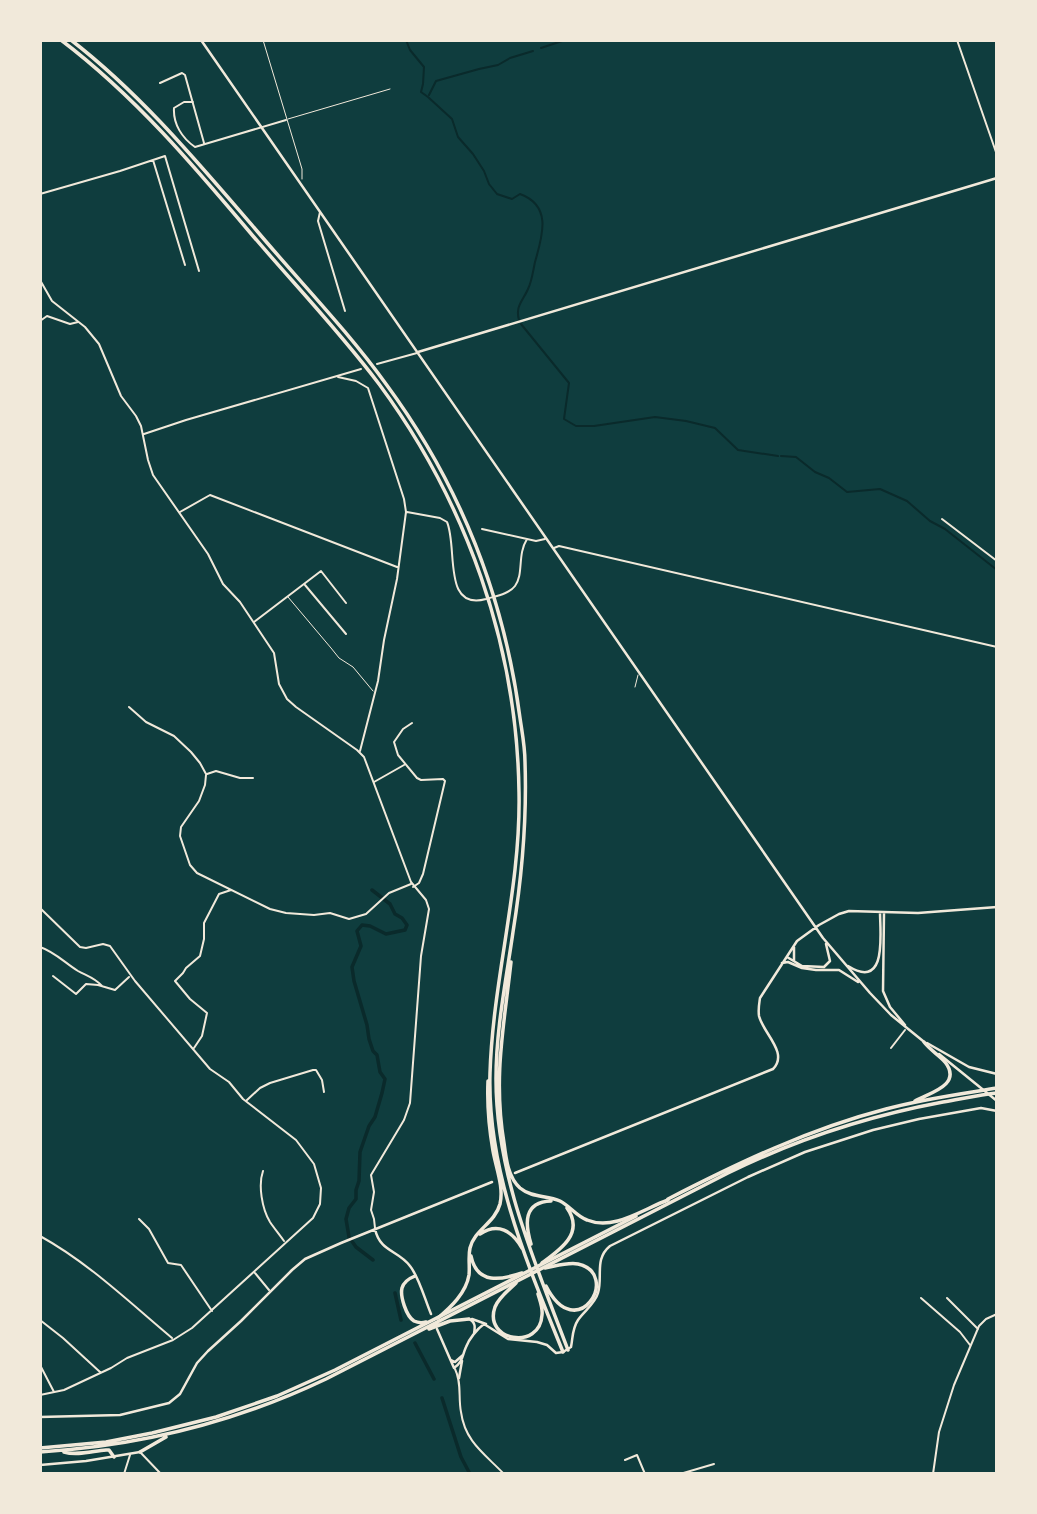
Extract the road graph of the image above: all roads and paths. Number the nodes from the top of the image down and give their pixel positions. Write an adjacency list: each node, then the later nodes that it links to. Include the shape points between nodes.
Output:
1 (61, 40): 85 (highway, via 150,118 359,359 417,439 462,526 498,632 512,703 520,788 513,897 491,1050)
2 (71, 40): 84 (highway, via 145,106 384,380 449,484 474,539 504,630 525,757 523,855 496,1060)
3 (201, 40): 10 (main road)
4 (263, 40): 9 (lane)
5 (957, 40): 12 (street)
6 (160, 83): 8 (street, via 183,73)
7 (390, 89): 9 (lane)
8 (193, 102): 11 (street); 11 (street, via 174,108 176,125 192,146)
9 (286, 120): 10 (street); 15 (lane)
10 (261, 127): 11 (street); 17 (main road)
11 (205, 144)
12 (997, 155)
13 (153, 160): 16 (street); 18 (street); 19 (street, via 164,156)
14 (997, 178): 24 (main road)
15 (302, 179)
16 (40, 194)
17 (320, 212): 21 (street, via 318,222); 24 (main road)
18 (185, 265)
19 (199, 271)
20 (40, 280): 23 (street, via 52,301)
21 (345, 311)
22 (40, 321): 23 (street, via 47,316 69,324)
23 (79, 322): 28 (street, via 99,344)
24 (418, 352): 25 (street); 33 (main road)
25 (377, 364)
26 (361, 369): 27 (street)
27 (337, 376): 28 (street); 30 (street, via 368,388)
28 (143, 435): 29 (street, via 153,475)
29 (179, 512): 37 (street, via 210,495); 41 (street)
30 (406, 512): 34 (street, via 447,522 457,588 469,600 512,589 518,582 521,550); 37 (street)
31 (942, 520): 36 (street)
32 (482, 529): 34 (street)
33 (546, 538): 34 (street); 35 (main road)
34 (527, 539)
35 (553, 548): 43 (street, via 559,545); 44 (main road)
36 (997, 561)
37 (398, 567): 46 (street)
38 (304, 584): 39 (street); 40 (street, via 321,571); 42 (street)
39 (288, 597): 41 (street); 46 (lane)
40 (346, 603)
41 (253, 623): 49 (street, via 274,653 277,678 287,699)
42 (346, 634)
43 (997, 647)
44 (639, 672): 45 (lane); 62 (main road)
45 (635, 687)
46 (375, 693): 49 (street)
47 (129, 707): 51 (street, via 191,751)
48 (412, 723): 50 (street, via 394,742)
49 (360, 752): 53 (street)
50 (405, 764): 53 (street); 54 (street, via 421,780 445,781 423,874 419,883)
51 (206, 775): 52 (street, via 216,771); 55 (street, via 199,801 180,827 180,836 193,869)
52 (253, 778)
53 (374, 782): 54 (street)
54 (412, 885): 55 (street, via 389,893 366,914 349,919 330,913 270,909); 91 (street, via 429,909 410,1103 371,1175)
55 (231, 889): 76 (street, via 219,894 205,920 200,956 175,981 207,1013 202,1036)
56 (997, 907): 60 (main road)
57 (40, 908): 70 (street, via 80,947 110,946)
58 (868, 912): 59 (main road); 61 (main road); 63 (main road, via 834,915)
59 (882, 912): 60 (main road); 61 (main road)
60 (895, 912): 61 (main road)
61 (882, 924): 66 (main road, via 876,966 861,972); 73 (main road, via 883,990)
62 (825, 939): 66 (main road); 68 (main road, via 830,958 826,967)
63 (794, 946): 65 (main road); 68 (main road)
64 (40, 947): 72 (street)
65 (786, 957): 67 (main road); 68 (main road)
66 (843, 962): 71 (main road)
67 (782, 963): 68 (main road); 87 (main road, via 758,1007 760,1021 778,1055 773,1069)
68 (794, 963): 71 (main road, via 839,971)
69 (52, 976): 72 (street, via 76,994 86,984)
70 (131, 976): 72 (street, via 115,990); 76 (street)
71 (861, 984): 73 (main road)
72 (102, 987)
73 (907, 1028): 74 (main road); 75 (street)
74 (924, 1042): 77 (main road, via 969,1067); 81 (main road); 82 (highway, via 946,1064 949,1079 941,1089)
75 (891, 1048)
76 (193, 1049): 80 (street)
77 (997, 1074)
78 (997, 1090): 82 (highway); 96 (highway, via 883,1114 809,1138 751,1161)
79 (324, 1092): 80 (street, via 320,1075 313,1070 270,1083)
80 (246, 1101): 93 (street, via 292,1136 316,1170 321,1194 318,1210)
81 (997, 1101)
82 (912, 1103): 89 (highway, via 796,1138)
83 (997, 1111): 120 (main road, via 981,1108 919,1119 815,1149 748,1177 607,1248 599,1264 596,1298 577,1322 571,1347)
84 (498, 1113): 89 (highway, via 509,1170 526,1192 561,1202 597,1223 620,1220); 94 (highway, via 506,1172)
85 (490, 1117): 95 (highway); 109 (highway, via 499,1206 472,1241 463,1292)
86 (263, 1171): 93 (street, via 260,1181 266,1212)
87 (515, 1173)
88 (492, 1182): 91 (main road)
89 (668, 1200): 96 (highway)
90 (139, 1219): 106 (street, via 166,1260 181,1265)
91 (375, 1229): 99 (main road, via 377,1238 408,1263); 103 (main road, via 305,1259)
92 (40, 1236): 118 (street, via 81,1263)
93 (285, 1242): 97 (street)
94 (531, 1247): 96 (highway, via 526,1225 533,1207 549,1201 564,1206 572,1217 572,1233); 101 (highway)
95 (524, 1250): 98 (highway, via 509,1232 494,1228 478,1236 471,1253 474,1267 487,1277); 102 (highway)
96 (544, 1266): 98 (highway); 100 (highway); 101 (highway, via 583,1266 593,1274 596,1290 588,1305 571,1310 557,1303)
97 (254, 1272): 103 (street); 106 (street)
98 (522, 1273): 109 (highway)
99 (415, 1276): 107 (main road); 112 (highway, via 402,1288 407,1311 416,1322)
100 (516, 1283): 102 (highway, via 494,1310 497,1328 508,1336 526,1337 539,1327); 116 (highway)
101 (545, 1286): 120 (highway)
102 (538, 1289): 120 (highway)
103 (270, 1291): 130 (main road, via 202,1358 171,1402 120,1415)
104 (921, 1298): 119 (street)
105 (947, 1298): 114 (street)
106 (212, 1311): 118 (street)
107 (430, 1314)
108 (997, 1314): 114 (street)
109 (438, 1318): 112 (highway)
110 (469, 1319): 113 (main road); 116 (highway); 117 (main road, via 475,1325)
111 (40, 1320): 126 (street)
112 (432, 1321): 132 (highway, via 302,1385 243,1408 143,1435)
113 (488, 1325): 117 (main road, via 482,1325); 120 (main road, via 508,1339 537,1342 556,1353)
114 (978, 1328): 119 (street)
115 (438, 1329): 122 (main road)
116 (414, 1334): 131 (highway, via 287,1397)
117 (471, 1338): 121 (main road)
118 (173, 1340): 126 (street, via 127,1357)
119 (971, 1346): 145 (street, via 939,1432)
120 (565, 1351)
121 (464, 1352): 122 (main road, via 458,1361); 123 (main road)
122 (450, 1359): 125 (main road)
123 (462, 1359): 125 (main road); 127 (main road)
124 (40, 1365): 128 (street)
125 (454, 1367): 127 (street)
126 (101, 1373): 128 (street)
127 (459, 1378): 142 (street, via 460,1412 466,1429)
128 (55, 1392): 129 (street)
129 (40, 1395)
130 (40, 1417)
131 (173, 1434): 133 (highway); 134 (highway)
132 (40, 1450): 133 (highway)
133 (62, 1451): 136 (highway, via 109,1450)
134 (140, 1452): 135 (main road); 141 (street)
135 (131, 1454): 136 (main road); 140 (street)
136 (114, 1457): 139 (main road)
137 (625, 1460): 143 (street, via 637,1455)
138 (714, 1464): 144 (street)
139 (40, 1465)
140 (124, 1474)
141 (161, 1474)
142 (504, 1474)
143 (645, 1474)
144 (680, 1474)
145 (933, 1474)

